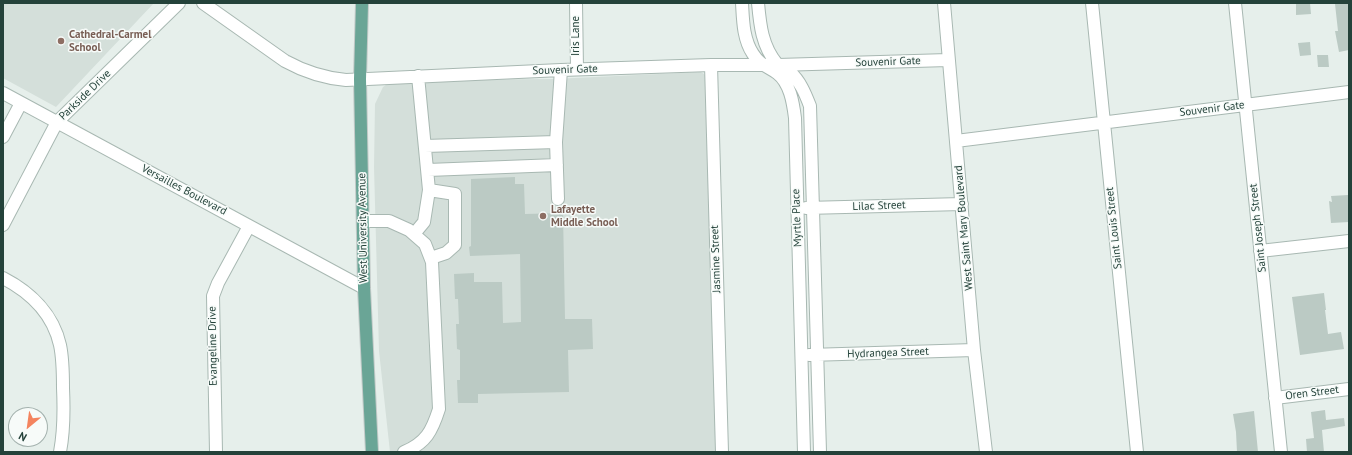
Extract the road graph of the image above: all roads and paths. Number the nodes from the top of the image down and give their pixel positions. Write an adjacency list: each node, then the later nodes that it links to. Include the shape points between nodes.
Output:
1 (179, 3): 22 (street, Parkside Drive)
2 (203, 3): 17 (street, Souvenir Gate, via 297,68 335,79)
3 (362, 3): 17 (main road, West University Avenue)
4 (576, 3): 14 (street, Iris Lane)
5 (742, 3): 12 (street, Myrtle Place, via 746,36 752,53)
6 (758, 3): 13 (street, Myrtle Place, via 762,35)
7 (944, 3): 10 (street, West Saint Mary Boulevard)
8 (1092, 3): 23 (street, Saint Louis Street)
9 (1235, 3): 21 (street, Saint Joseph Street)
10 (948, 60): 13 (street, Souvenir Gate); 25 (street, West Saint Mary Boulevard)
11 (711, 65): 12 (street, Souvenir Gate); 14 (street, Souvenir Gate); 53 (street, Jasmine Street)
12 (762, 65): 13 (street, Souvenir Gate); 34 (street, Myrtle Place, via 776,73 787,85 794,108)
13 (778, 65): 33 (street, Myrtle Place, via 796,78 810,106)
14 (576, 69): 15 (street, Souvenir Gate)
15 (561, 70): 16 (street, Souvenir Gate); 26 (street)
16 (418, 76): 17 (street, Souvenir Gate); 27 (street)
17 (360, 78): 35 (main road, West University Avenue)
18 (1349, 92): 21 (street, Souvenir Gate)
19 (3, 94): 20 (street, Versailles Boulevard)
20 (21, 103): 22 (street, Versailles Boulevard); 24 (street)
21 (1245, 105): 23 (street, Souvenir Gate); 40 (street, Saint Joseph Street)
22 (57, 122): 36 (street, Parkside Drive); 37 (street, Versailles Boulevard)
23 (1104, 122): 25 (street, Souvenir Gate); 57 (street, Saint Louis Street)
24 (3, 135)
25 (956, 141): 32 (street, West Saint Mary Boulevard)
26 (556, 142): 27 (street); 28 (street)
27 (425, 146): 29 (street)
28 (557, 165): 29 (street); 31 (street)
29 (428, 170): 30 (street)
30 (429, 190): 38 (street, via 424,222); 41 (street, via 455,194 455,245 446,253)
31 (558, 198)
32 (962, 204): 33 (street, Lilac Street); 44 (street, West Saint Mary Boulevard)
33 (812, 208): 34 (street, Lilac Street); 46 (street, Myrtle Place)
34 (796, 209): 45 (street, Myrtle Place)
35 (363, 221): 38 (street, via 389,221); 43 (main road, West University Avenue)
36 (3, 225)
37 (249, 226): 43 (street, Versailles Boulevard); 50 (street, Evangeline Drive, via 213,296)
38 (414, 234): 41 (street, via 425,244)
39 (1349, 241): 40 (street)
40 (1260, 251): 48 (street, Saint Joseph Street)
41 (431, 258): 52 (street, via 439,409 426,438)
42 (3, 278): 49 (street, via 28,294 55,328 60,346 64,406)
43 (364, 288): 51 (main road, West University Avenue)
44 (974, 350): 46 (street, Hydrangea Street); 56 (street, West Saint Mary Boulevard)
45 (802, 355): 46 (street, Hydrangea Street); 54 (street, Myrtle Place)
46 (817, 355): 55 (street, Myrtle Place)
47 (1349, 389): 48 (street, Oren Street)
48 (1275, 398): 58 (street, Saint Joseph Street)
49 (60, 452)
50 (216, 452)
51 (372, 452)
52 (404, 452)
53 (722, 452)
54 (804, 452)
55 (820, 452)
56 (986, 452)
57 (1137, 452)
58 (1281, 452)

